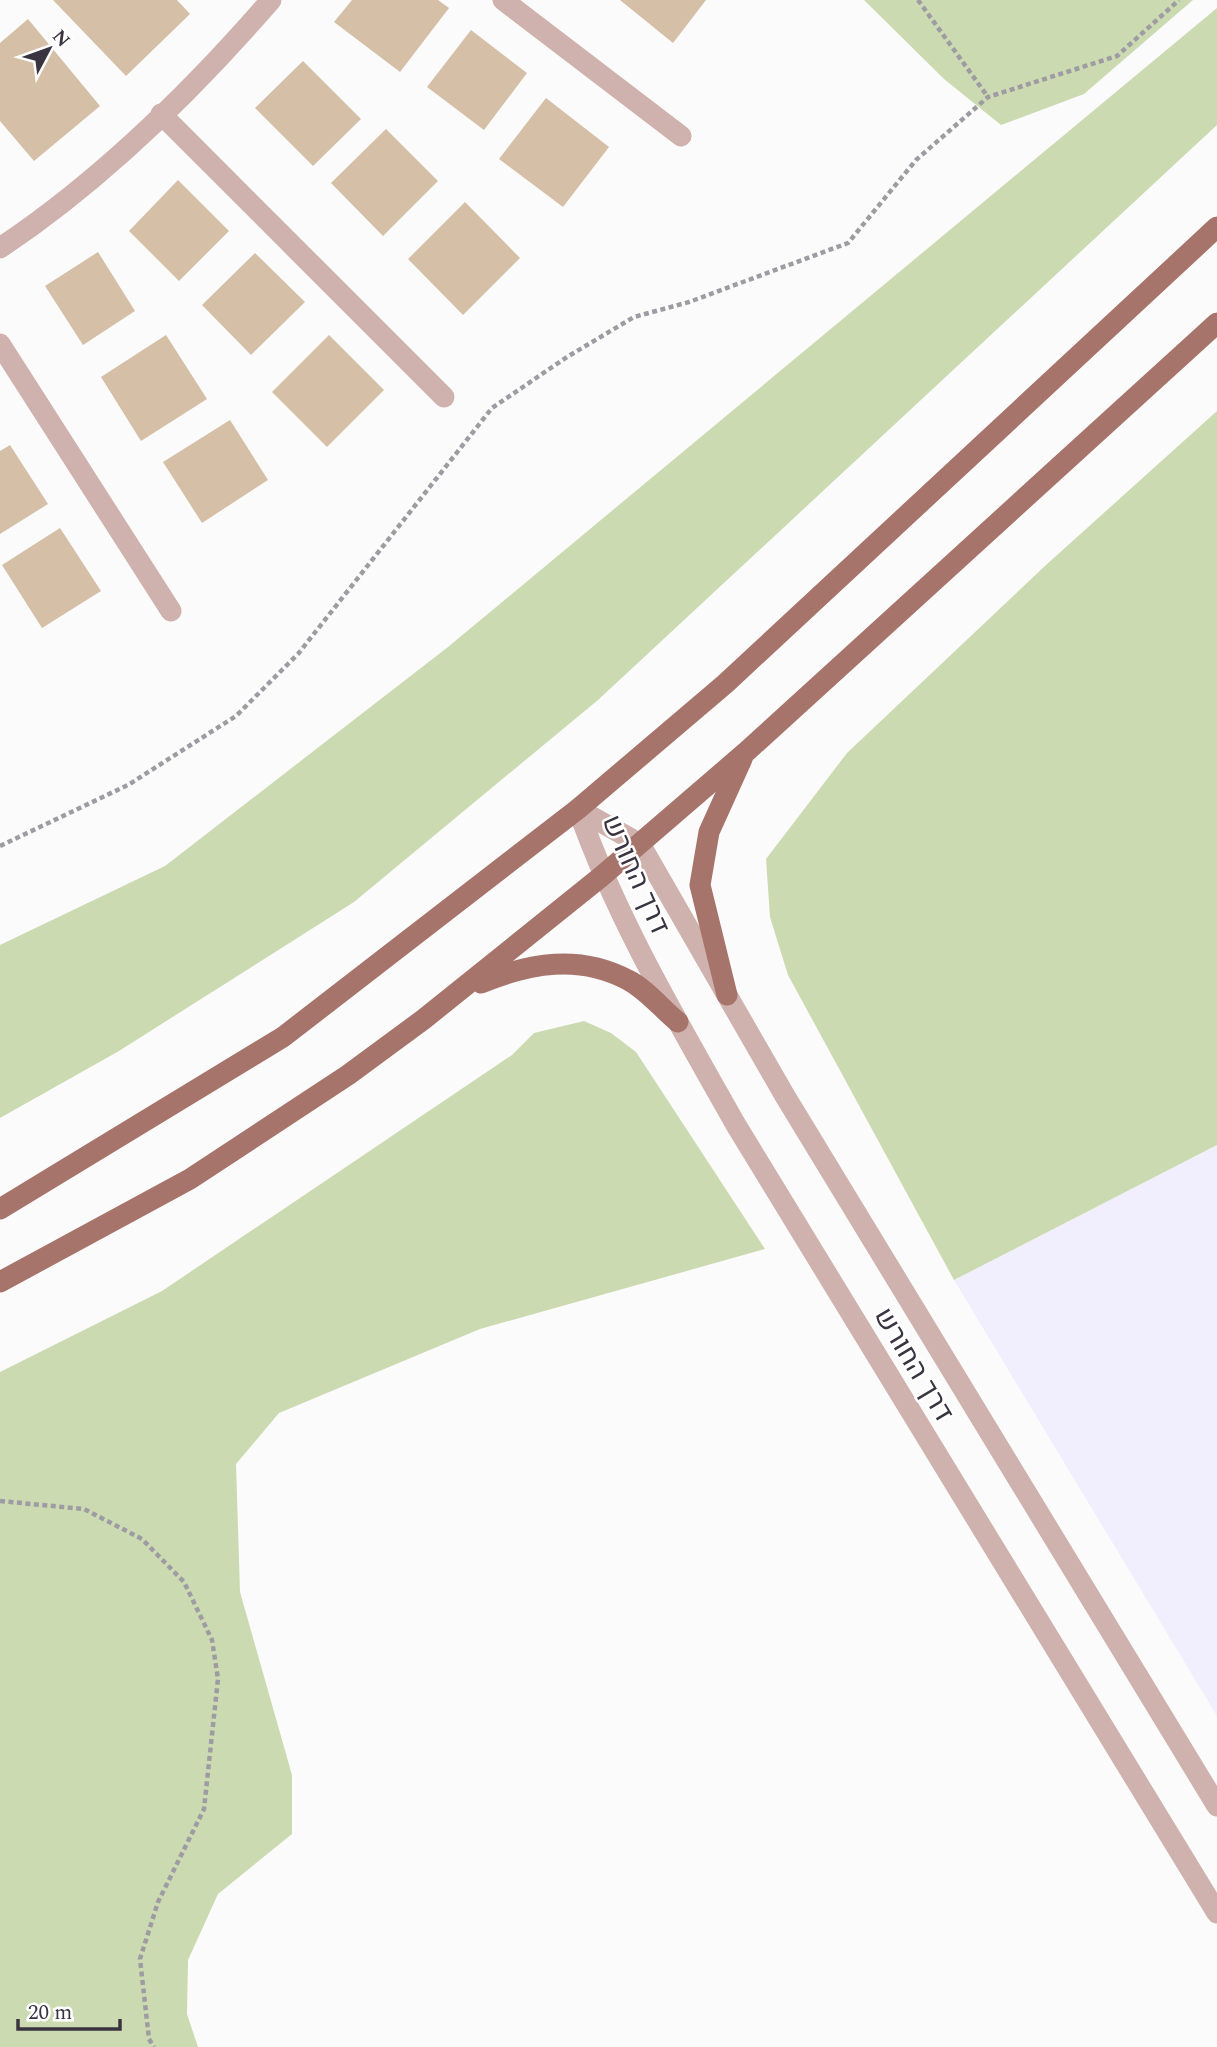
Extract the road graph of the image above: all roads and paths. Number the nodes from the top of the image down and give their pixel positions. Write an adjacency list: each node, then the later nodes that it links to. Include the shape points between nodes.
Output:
1 (503, 0): 7 (street)
2 (918, 0): 5 (path)
3 (1179, 0): 5 (path, via 1117,56)
4 (265, 2): 6 (street, via 235,42)
5 (988, 97): 17 (path, via 916,160 848,243 689,302 634,317 492,408 298,654 236,716 128,785)
6 (161, 114): 9 (street, via 77,192); 12 (street)
7 (681, 136)
8 (1217, 228): 15 (main road, via 725,684)
9 (0, 248)
10 (1217, 323): 14 (main road)
11 (0, 344): 13 (street)
12 (444, 397)
13 (171, 611)
14 (746, 752): 16 (main road); 20 (main road, via 709,832 700,885)
15 (578, 809): 16 (street, דרך החורש); 18 (street, דרך החורש); 22 (main road, via 283,1037)
16 (640, 844): 18 (main road); 20 (street, דרך החורש)
17 (0, 845)
18 (602, 876): 19 (main road); 21 (street, דרך החורש)
19 (457, 993): 21 (main road, via 510,971 547,963 589,964 630,981); 23 (main road, via 348,1074 190,1179)
20 (727, 995): 25 (street, דרך החורש)
21 (678, 1022): 26 (street, דרך החורש, via 736,1125)
22 (0, 1209)
23 (0, 1282)
24 (0, 1501): 27 (path, via 83,1509 142,1539 184,1582 212,1640 218,1679 204,1809 158,1902 140,1959 149,2039)
25 (1217, 1806)
26 (1217, 1913)
27 (154, 2047)

